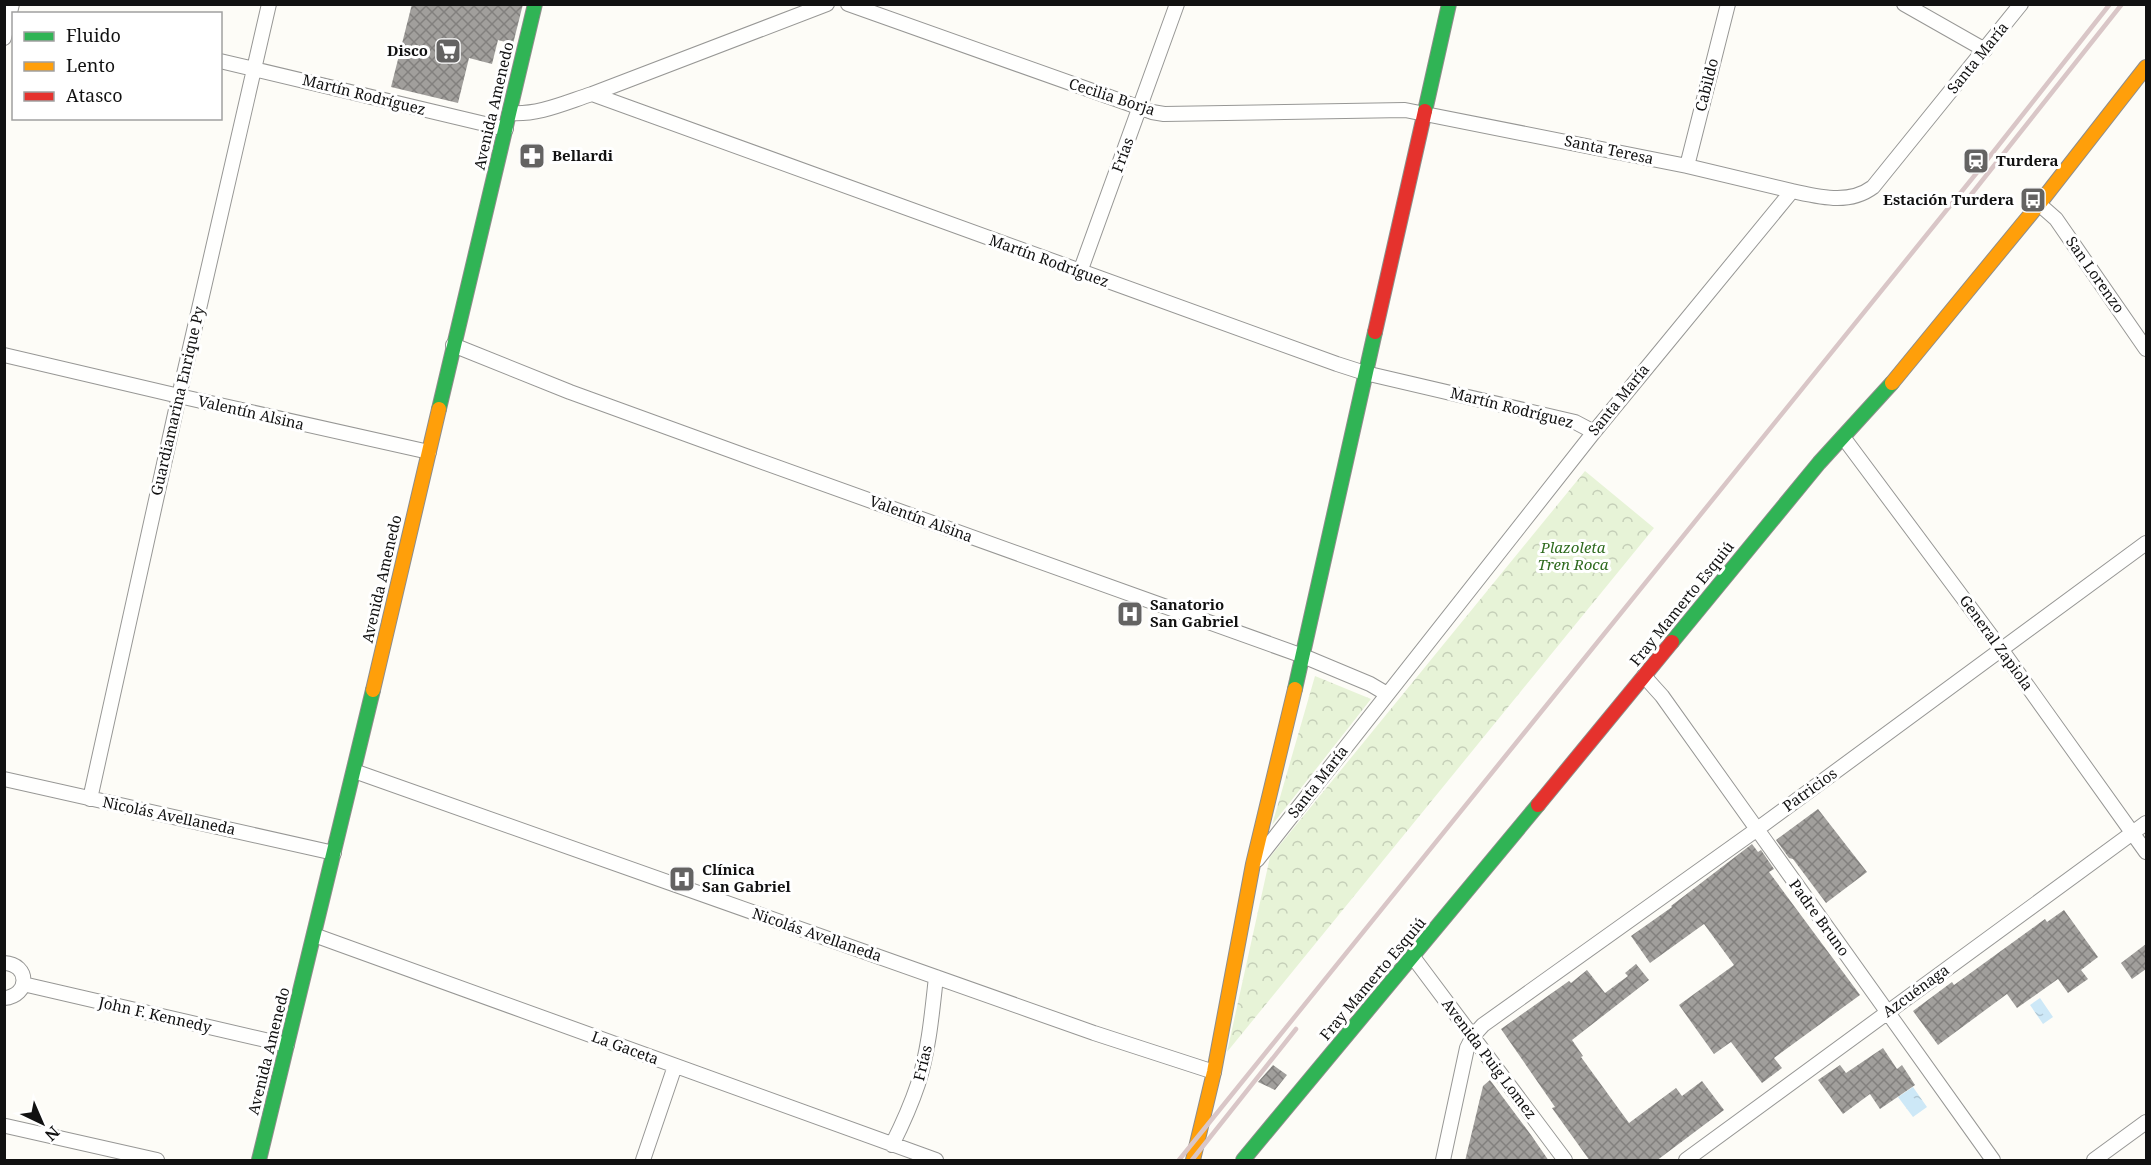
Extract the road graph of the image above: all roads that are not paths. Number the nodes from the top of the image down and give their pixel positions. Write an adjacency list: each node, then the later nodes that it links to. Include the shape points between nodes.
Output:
1 (269, 4): 15 (street, Guardiamarina Enrique Py)
2 (535, 4): 19 (street, Avenida Amenedo)
3 (827, 4): 16 (street)
4 (848, 4): 17 (street, Cecilia Borja)
5 (1177, 4): 17 (street, Frías)
6 (1449, 4): 18 (street)
7 (1728, 4): 21 (street, Cabildo)
8 (1904, 4): 12 (street)
9 (2021, 4): 12 (street, Santa María)
10 (11, 10): 11 (street)
11 (4, 38)
12 (1985, 50): 22 (street, Santa María, via 1864,194 1840,198)
13 (222, 61): 15 (street, Martín Rodríguez)
14 (2146, 67): 23 (street, Fray Mamerto Esquiú)
15 (255, 69): 20 (street, Martín Rodríguez); 29 (street, Guardiamarina Enrique Py)
16 (592, 94): 19 (street, via 540,112); 24 (street, Martín Rodríguez)
17 (1140, 109): 18 (street, Cecilia Borja, via 1164,114); 24 (street, Frías)
18 (1425, 112): 21 (street, Santa Teresa); 28 (street)
19 (510, 113): 20 (street, Avenida Amenedo)
20 (506, 129): 25 (street, Avenida Amenedo)
21 (1687, 166): 22 (street, Santa Teresa)
22 (1792, 191): 30 (street, Santa María)
23 (2039, 204): 26 (street, San Lorenzo, via 2056,219); 31 (street, Fray Mamerto Esquiú)
24 (1080, 272): 28 (street, Martín Rodríguez)
25 (453, 345): 32 (street, Avenida Amenedo); 35 (street, Valentín Alsina, via 570,392)
26 (2146, 349)
27 (4, 355): 29 (street, Valentín Alsina)
28 (1365, 374): 30 (street, Martín Rodríguez, via 1575,422); 35 (street)
29 (179, 396): 32 (street, Valentín Alsina); 40 (street, Guardiamarina Enrique Py)
30 (1594, 432): 37 (street, Santa María)
31 (1843, 437): 34 (street, General Zapiola); 36 (street, Fray Mamerto Esquiú)
32 (429, 452): 38 (street, Avenida Amenedo)
33 (2146, 543): 34 (street, Patricios)
34 (2001, 649): 42 (street, Patricios); 43 (street, General Zapiola)
35 (1303, 656): 37 (street, Valentín Alsina); 46 (street)
36 (1644, 676): 42 (street, Padre Bruno); 48 (street, Fray Mamerto Esquiú)
37 (1387, 694): 46 (street, Santa María)
38 (354, 771): 45 (street, Avenida Amenedo); 50 (street, Nicolás Avellaneda)
39 (4, 779): 40 (street, Nicolás Avellaneda)
40 (90, 799): 45 (street, Nicolás Avellaneda)
41 (2146, 824): 43 (street, Azcuénaga)
42 (1756, 830): 53 (street, Padre Bruno); 54 (street, Patricios, via 1483,1025)
43 (2133, 833): 44 (street, General Zapiola); 53 (street, Azcuénaga)
44 (2146, 852)
45 (334, 853): 47 (street, Avenida Amenedo)
46 (1253, 864): 57 (street)
47 (314, 935): 55 (street, Avenida Amenedo); 56 (street, La Gaceta)
48 (1413, 957): 54 (street, Avenida Puig Lomez); 66 (street, Fray Mamerto Esquiú)
49 (4, 963): 51 (street, via 20,969)
50 (936, 977): 57 (street, Nicolás Avellaneda); 60 (street, Frías, via 919,1083)
51 (23, 984): 52 (street, via 17,994); 55 (street, John F. Kennedy)
52 (4, 998)
53 (1887, 1012): 69 (street, Azcuénaga); 70 (street, Padre Bruno)
54 (1473, 1036): 67 (street, via 1467,1048); 68 (street, Avenida Puig Lomez)
55 (287, 1045): 62 (street, Avenida Amenedo)
56 (675, 1066): 60 (street, La Gaceta); 63 (street)
57 (1214, 1072): 65 (street)
58 (2146, 1122): 71 (street)
59 (6, 1126): 61 (street)
60 (892, 1144): 64 (street, La Gaceta)
61 (157, 1161)
62 (259, 1161)
63 (643, 1161)
64 (936, 1161)
65 (1193, 1161)
66 (1243, 1161)
67 (1443, 1161)
68 (1564, 1161)
69 (1686, 1161)
70 (1993, 1161)
71 (2094, 1161)

